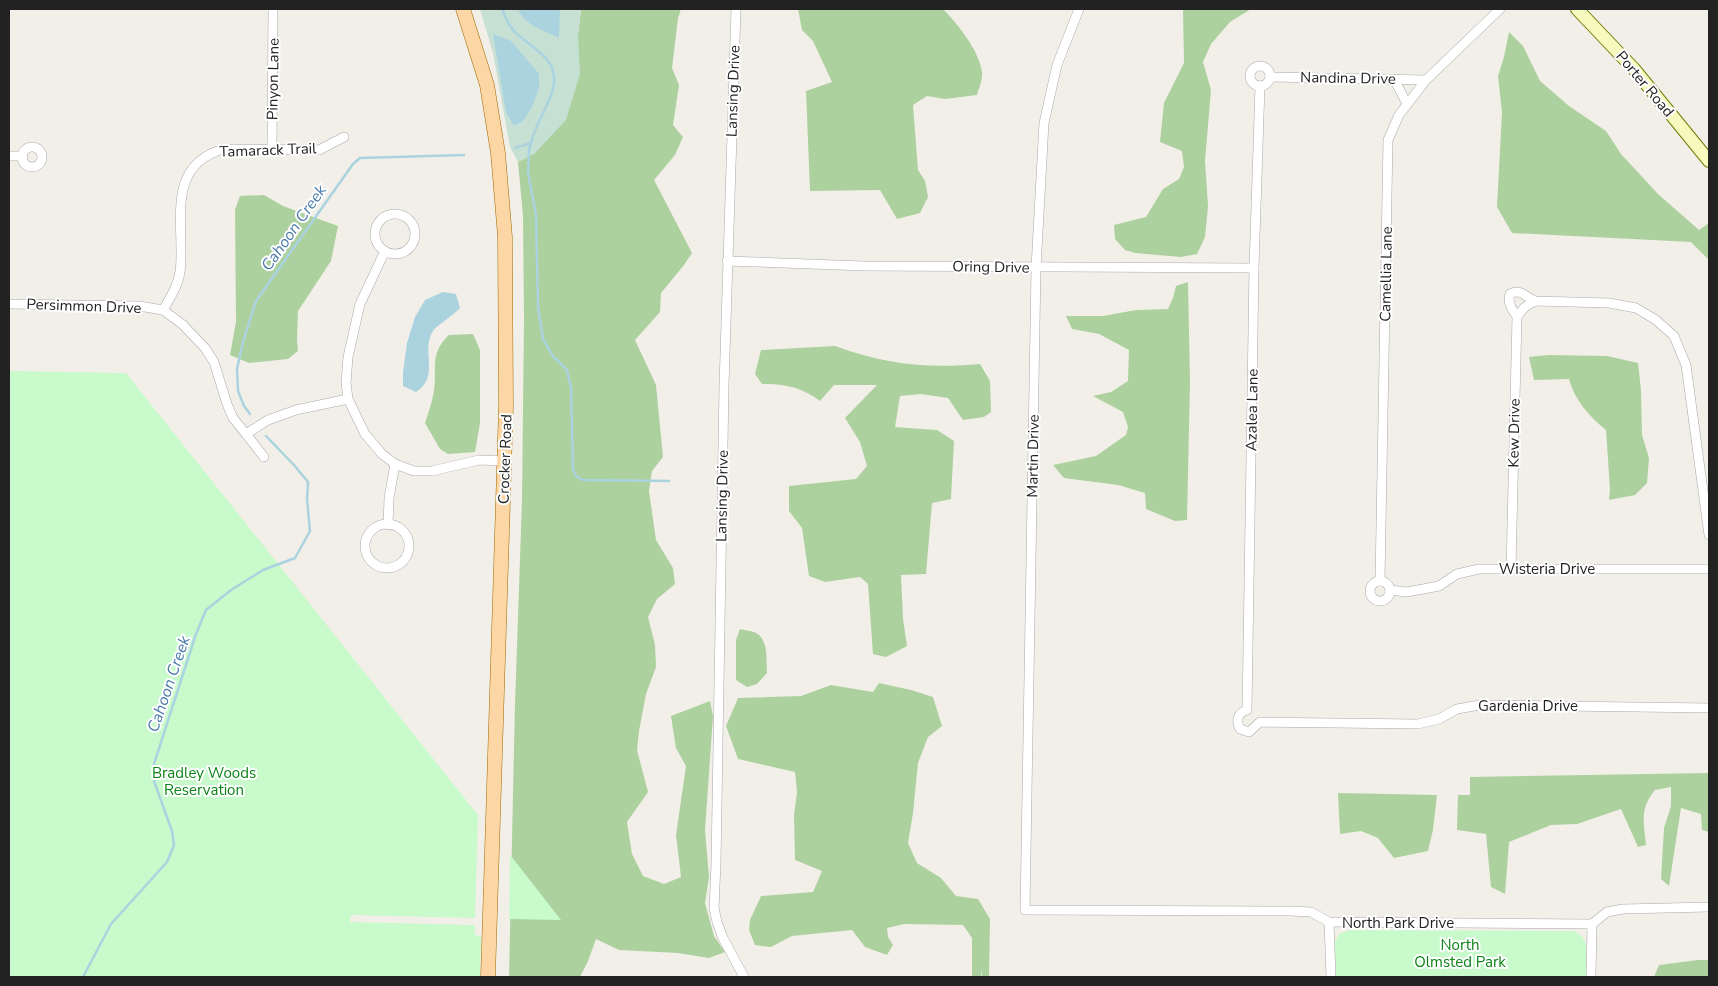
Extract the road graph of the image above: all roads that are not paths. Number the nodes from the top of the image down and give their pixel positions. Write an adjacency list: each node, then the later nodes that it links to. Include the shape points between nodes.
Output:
1 (273, 9): 13 (street, Pinyon Lane)
2 (463, 9): 28 (main road, Crocker Road, via 487,85 498,153 505,237)
3 (736, 9): 18 (street, Lansing Drive)
4 (1078, 9): 19 (street, Martin Drive, via 1058,65 1044,123)
5 (1500, 9): 9 (street, Camellia Lane)
6 (1577, 9): 16 (main road, Porter Road, via 1635,70)
7 (1270, 77): 8 (street, Nandina Drive); 10 (street, via 1266,84); 10 (street, via 1266,68 1253,69 1250,75 1252,82)
8 (1394, 80): 9 (street, Nandina Drive); 11 (street)
9 (1426, 80): 11 (street, Camellia Lane)
10 (1260, 86): 20 (street, Azalea Lane)
11 (1408, 104): 34 (street, Camellia Lane, via 1399,115 1388,140)
12 (344, 137): 13 (street, Tamarack Trail, via 319,150)
13 (272, 148): 23 (street, Tamarack Trail, via 223,149 209,153 194,166 181,195 181,271 175,290)
14 (9, 156): 15 (street)
15 (23, 156)
16 (1709, 161)
17 (385, 251): 17 (street, via 397,254 412,244 413,225 404,216 391,214 379,222 375,234); 25 (street, via 360,304 348,357)
18 (727, 261): 19 (street, Oring Drive); 45 (street, Lansing Drive, via 714,908 723,938)
19 (1036, 268): 20 (street, Oring Drive); 41 (street, Martin Drive)
20 (1254, 268): 37 (street, Azalea Lane)
21 (1534, 301): 24 (street); 24 (street, via 1524,293 1515,291 1510,294 1508,300); 31 (street, via 1609,303 1636,308 1674,336 1686,364)
22 (9, 304): 23 (street, Persimmon Drive, via 139,306)
23 (163, 310): 26 (street, Persimmon Drive, via 182,324 214,362 233,418)
24 (1517, 316): 32 (street, Kew Drive)
25 (348, 399): 26 (street, via 296,410 268,420); 29 (street, via 365,434)
26 (246, 434): 27 (street, Persimmon Drive)
27 (264, 457)
28 (505, 461): 29 (street, via 479,460 432,471 414,471); 44 (main road, Crocker Road)
29 (395, 464): 30 (street)
30 (388, 525): 30 (street, via 374,529 366,541 368,555 384,568 404,561 409,548 406,535 395,526)
31 (1709, 535)
32 (1511, 569): 33 (street, Wisteria Drive); 35 (street, Wisteria Drive, via 1479,569 1456,574 1439,586 1407,592)
33 (1709, 569)
34 (1380, 581): 35 (street, via 1386,583); 35 (street, via 1372,586 1370,593 1374,598 1384,600)
35 (1390, 590)
36 (1709, 708): 38 (street, Gardenia Drive, via 1480,705 1457,709 1439,719 1409,724)
37 (1247, 710): 38 (street); 39 (street, Azalea Lane, via 1238,717)
38 (1260, 722): 39 (street, Gardenia Drive, via 1249,732)
39 (1240, 729)
40 (1709, 907): 43 (street, via 1623,909 1608,912)
41 (1025, 910): 42 (street, North Park Drive, via 1290,911 1311,912)
42 (1329, 922): 43 (street, North Park Drive); 46 (street)
43 (1592, 924): 47 (street)
44 (488, 977)
45 (744, 977)
46 (1331, 977)
47 (1591, 977)

